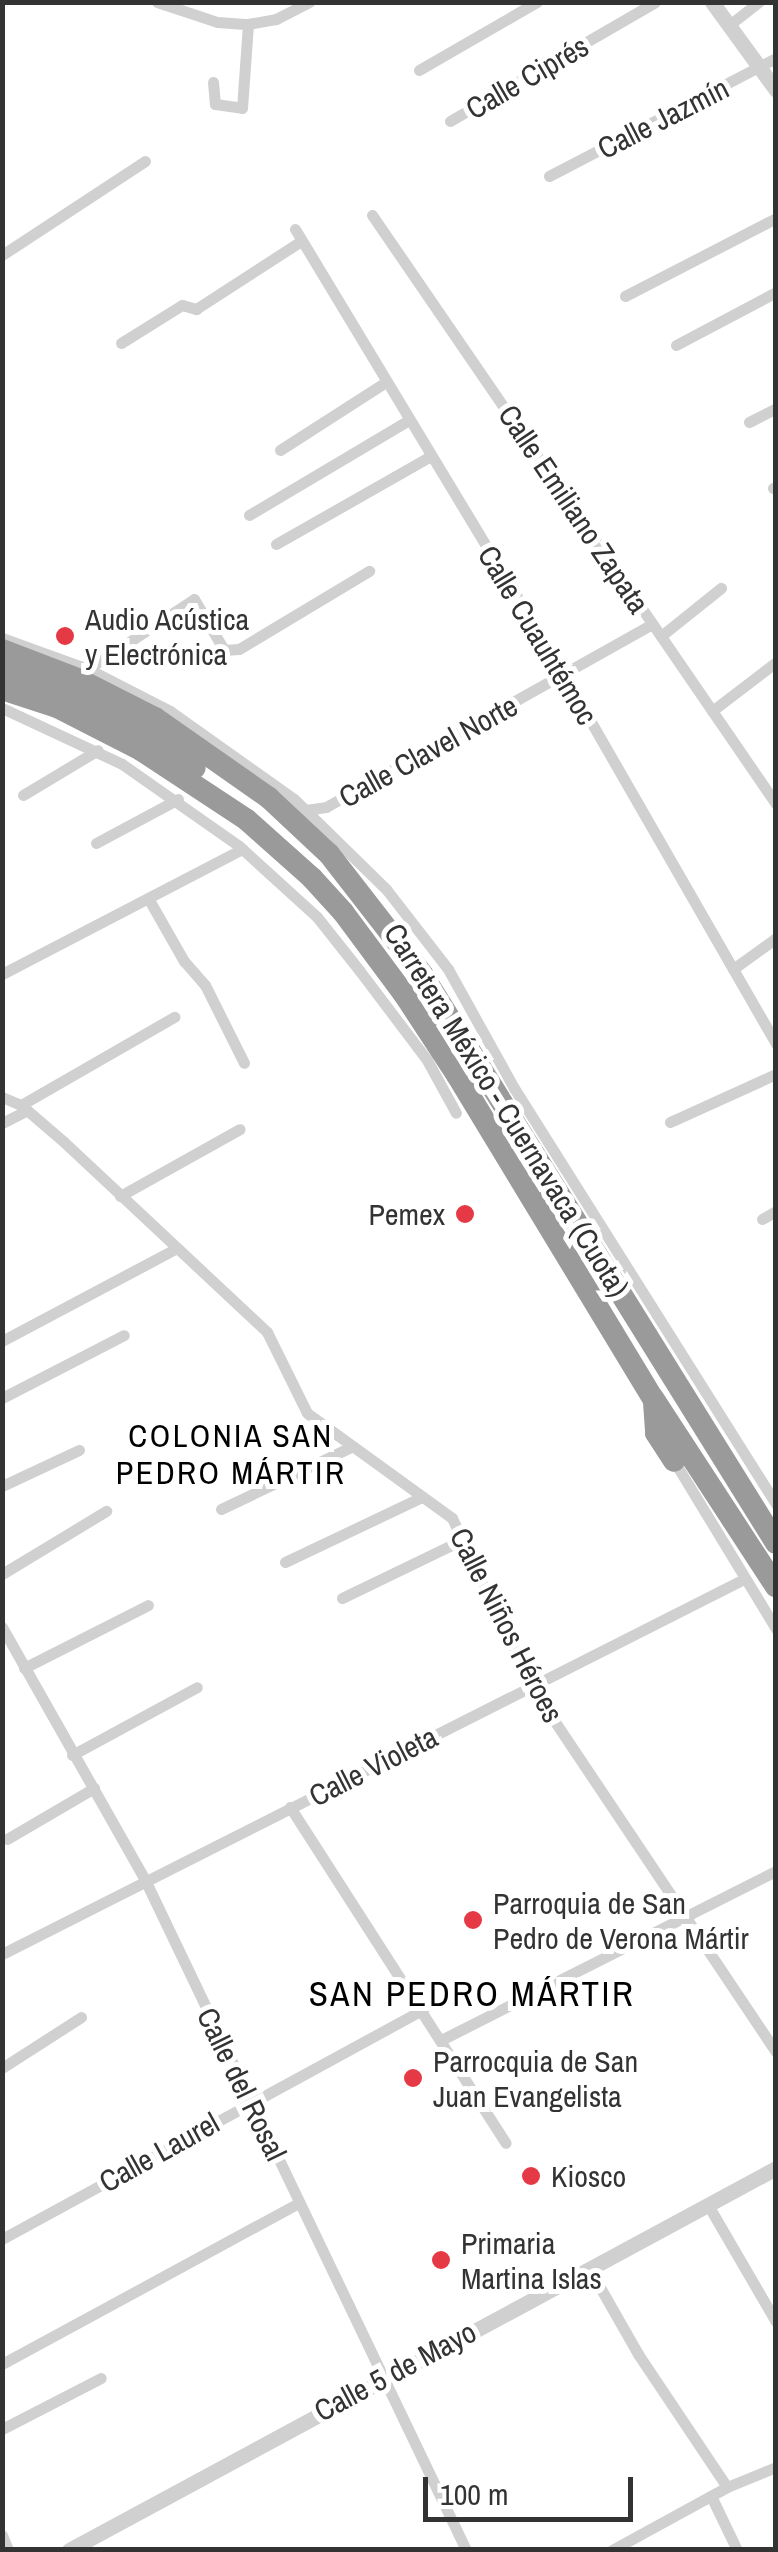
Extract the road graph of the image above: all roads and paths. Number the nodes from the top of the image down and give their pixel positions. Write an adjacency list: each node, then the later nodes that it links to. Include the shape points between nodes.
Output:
1 (157, 2): 7 (street, via 218,22)
2 (309, 2): 7 (street)
3 (536, 2): 11 (street)
4 (655, 2): 14 (street, Calle Ciprés)
5 (712, 2): 8 (street)
6 (759, 2): 8 (street)
7 (248, 24): 12 (street, via 242,108 216,104)
8 (728, 26): 10 (street)
9 (776, 58): 10 (street, Calle Jazmín)
10 (761, 69): 13 (street); 16 (street, Calle Jazmín)
11 (419, 70)
12 (213, 82)
13 (776, 90)
14 (450, 121)
15 (145, 161): 19 (street)
16 (549, 176)
17 (372, 215): 34 (street, Calle Emiliano Zapata)
18 (776, 218): 21 (street)
19 (2, 255)
20 (776, 292): 23 (street)
21 (625, 296)
22 (120, 343): 24 (street, Calle Cuauhtémoc, via 182,304 196,310 298,235)
23 (676, 345)
24 (386, 382): 26 (street, Calle Cuauhtémoc); 28 (street)
25 (776, 408): 27 (street)
26 (409, 420): 29 (street, Calle Cuauhtémoc); 30 (street)
27 (749, 422)
28 (280, 450)
29 (431, 456): 31 (street); 41 (street, Calle Cuauhtémoc)
30 (249, 515)
31 (276, 544)
32 (369, 571): 39 (street, via 239,649 224,650 194,600)
33 (721, 588): 34 (street, Calle Clavel Norte)
34 (656, 630): 41 (street, Calle Clavel Norte); 44 (street, Calle Emiliano Zapata)
35 (2, 638): 39 (street)
36 (2, 650): 84 (highway, via 154,718 268,797 329,854 422,974)
37 (2, 662): 60 (highway, Carretera México - Cuernavaca (Cuota), via 105,702 261,799 366,904)
38 (776, 662): 44 (street)
39 (88, 669): 49 (street, via 170,711)
40 (2, 671): 86 (highway, via 105,713 170,751 266,822 349,906 438,1029)
41 (564, 675): 49 (street, Calle Clavel Norte, via 326,807); 54 (street, Calle Cuauhtémoc)
42 (2, 688): 74 (highway, Carretera México - Cuernavaca (Cuota), via 140,750 246,820 312,878 404,994)
43 (2, 708): 45 (street)
44 (712, 711): 48 (street, Calle Emiliano Zapata)
45 (98, 750): 46 (street); 47 (street)
46 (23, 795)
47 (178, 799): 50 (street); 51 (street)
48 (776, 804)
49 (306, 810): 60 (street, via 386,889 448,969)
50 (96, 842)
51 (242, 849): 52 (street); 63 (street, via 360,970 427,1060)
52 (148, 898): 55 (street); 58 (street, via 205,985)
53 (776, 938): 54 (street)
54 (732, 970): 57 (street, Calle Cuauhtémoc)
55 (2, 974)
56 (174, 1017): 62 (street)
57 (776, 1044)
58 (244, 1062)
59 (776, 1074): 64 (street)
60 (505, 1093): 80 (street); 84 (highway, Carretera México - Cuernavaca (Cuota), via 608,1288)
61 (2, 1097): 62 (street, Calle Niños Héroes)
62 (24, 1108): 65 (street); 67 (street, Calle Niños Héroes)
63 (456, 1114)
64 (670, 1122)
65 (2, 1123)
66 (240, 1128): 67 (street)
67 (120, 1196): 70 (street, Calle Niños Héroes)
68 (776, 1211): 69 (street)
69 (762, 1219)
70 (176, 1250): 72 (street); 75 (street, Calle Niños Héroes, via 267,1332 307,1413)
71 (124, 1335): 73 (street)
72 (2, 1340)
73 (2, 1398)
74 (653, 1398): 77 (highway, via 656,1433); 89 (highway, Carretera México - Cuernavaca (Cuota))
75 (351, 1447): 79 (street, Calle Niños Héroes); 81 (street)
76 (79, 1450): 78 (street)
77 (674, 1460): 88 (street)
78 (2, 1486)
79 (422, 1497): 83 (street, Calle Niños Héroes, via 452,1518); 85 (street)
80 (776, 1504)
81 (220, 1510)
82 (106, 1511): 87 (street)
83 (462, 1540): 90 (street); 95 (street, Calle Niños Héroes)
84 (776, 1544)
85 (285, 1562)
86 (776, 1562)
87 (2, 1574)
88 (744, 1579): 93 (street); 95 (street, Calle Violeta)
89 (776, 1587)
90 (342, 1598)
91 (148, 1605): 94 (street)
92 (2, 1628): 94 (street, Calle del Rosal)
93 (776, 1629)
94 (24, 1668): 97 (street, Calle del Rosal)
95 (531, 1686): 99 (street, Calle Violeta); 103 (street, Calle Niños Héroes)
96 (197, 1687): 97 (street)
97 (72, 1755): 98 (street, Calle del Rosal)
98 (94, 1788): 100 (street); 102 (street, Calle del Rosal)
99 (290, 1808): 102 (street, Calle Violeta); 105 (street)
100 (7, 1839)
101 (776, 1871): 103 (street)
102 (146, 1882): 104 (street, Calle Violeta); 110 (street, Calle del Rosal)
103 (688, 1917): 107 (street); 108 (street, Calle Niños Héroes)
104 (2, 1954)
105 (423, 2009): 107 (street); 110 (street, Calle Laurel)
106 (80, 2018): 109 (street)
107 (442, 2039): 111 (street)
108 (776, 2052)
109 (2, 2068)
110 (250, 2102): 113 (street, Calle del Rosal); 115 (street, Calle Laurel)
111 (506, 2143)
112 (776, 2168): 114 (street, Calle 5 de Mayo)
113 (299, 2203): 118 (street); 119 (street, Calle del Rosal)
114 (708, 2205): 116 (street, Calle 5 de Mayo); 117 (street)
115 (2, 2239)
116 (589, 2268): 119 (street, Calle 5 de Mayo); 123 (street)
117 (776, 2322)
118 (2, 2364)
119 (382, 2377): 127 (street, Calle 5 de Mayo); 128 (street, Calle del Rosal)
120 (101, 2378): 121 (street)
121 (2, 2429)
122 (776, 2466): 123 (street)
123 (727, 2487): 124 (street)
124 (711, 2496): 129 (street); 130 (street)
125 (2, 2535): 126 (street)
126 (8, 2550)
127 (69, 2550)
128 (466, 2550)
129 (612, 2550)
130 (737, 2550)

